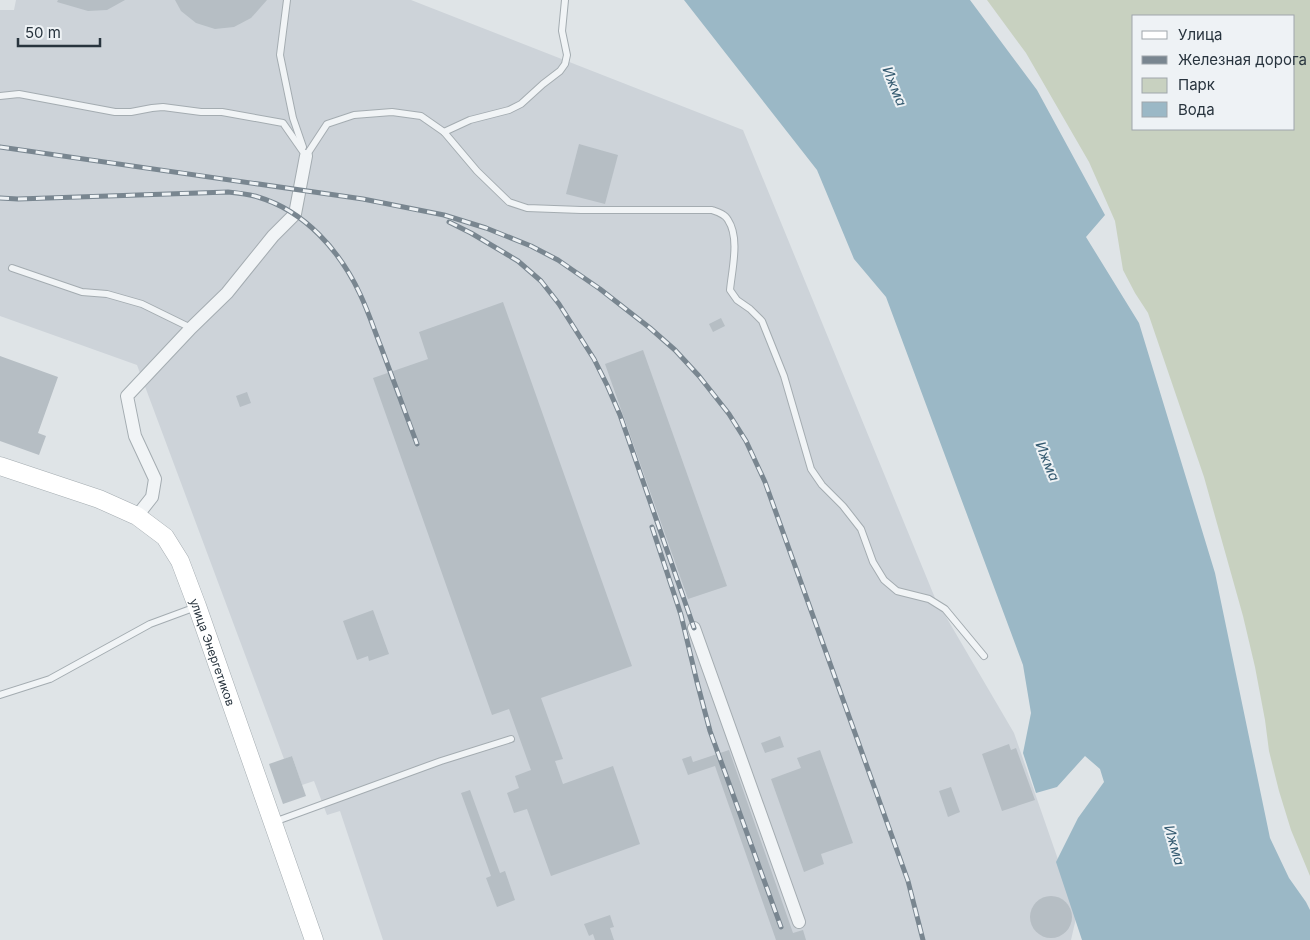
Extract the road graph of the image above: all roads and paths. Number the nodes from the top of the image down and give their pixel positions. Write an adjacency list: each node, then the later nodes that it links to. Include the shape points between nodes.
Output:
1 (287, 0): 5 (lane, via 280,56 293,118)
2 (565, 0): 4 (lane, via 562,30 567,56 560,71 521,104)
3 (0, 96): 5 (lane, via 20,94 115,112 164,107 283,123)
4 (444, 132): 5 (lane, via 421,116 392,112 354,115 327,124); 12 (lane, via 476,171 509,202 527,208 712,210 722,214 735,237 730,290 762,321 784,376 811,469 862,529 873,562 884,580 897,590 929,599 945,609)
5 (306, 156): 7 (street, via 295,214)
6 (12, 268): 7 (lane, via 82,292 106,294 142,304)
7 (191, 328): 9 (street, via 127,396 135,436 155,479 152,496)
8 (0, 466): 9 (main road, улица Энергетиков, via 99,499)
9 (137, 516): 10 (main road, улица Энергетиков, via 165,537 180,561)
10 (197, 606): 13 (lane, via 150,624 50,679); 15 (main road, улица Энергетиков)
11 (694, 628): 16 (street)
12 (984, 656)
13 (0, 695)
14 (511, 739): 15 (lane)
15 (273, 822): 17 (main road, улица Энергетиков)
16 (799, 922)
17 (314, 940)

